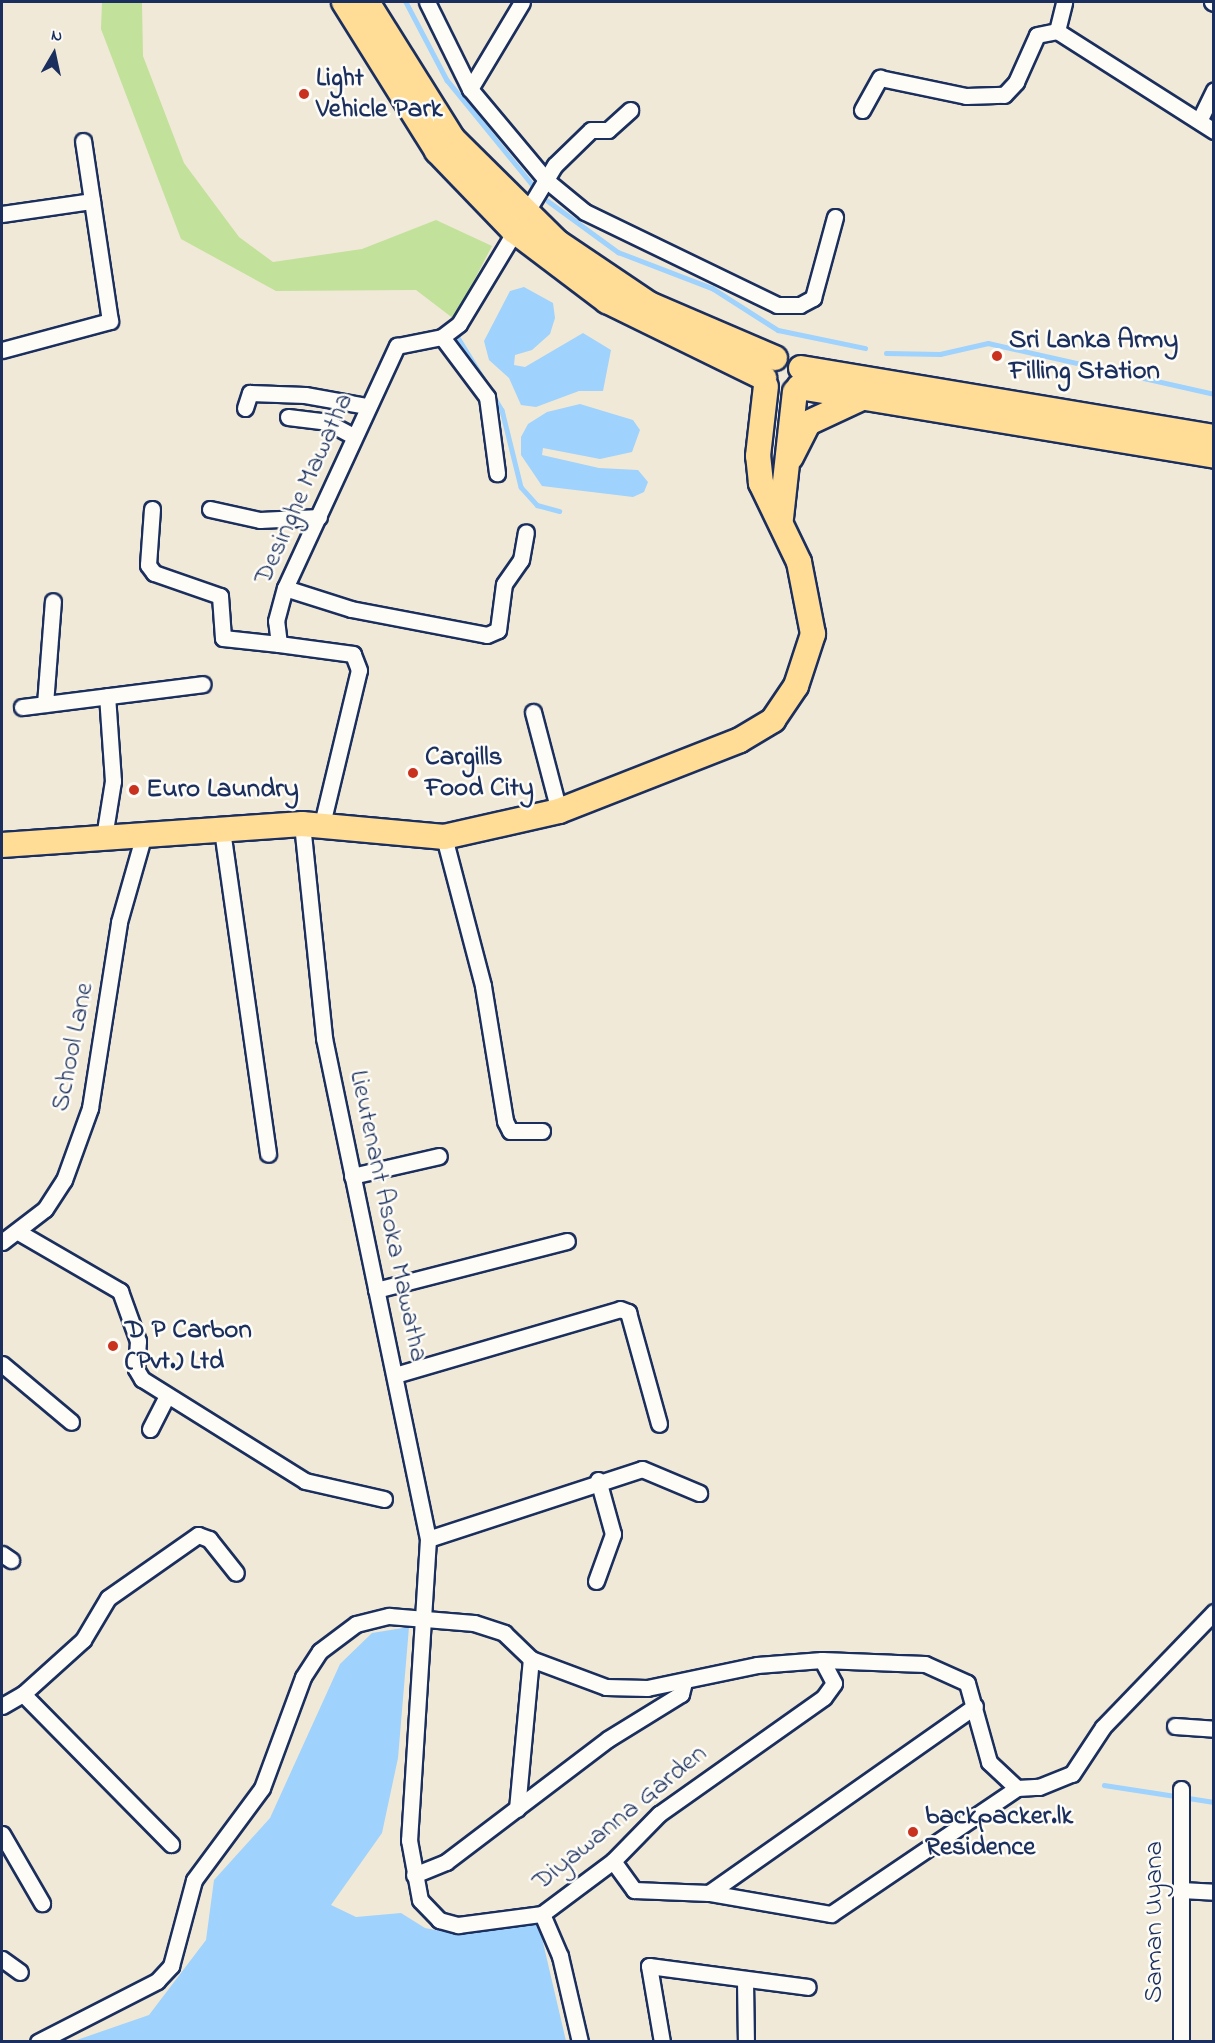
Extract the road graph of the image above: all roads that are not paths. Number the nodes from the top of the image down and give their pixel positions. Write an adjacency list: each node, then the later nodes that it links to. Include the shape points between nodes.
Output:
1 (344, 2): 18 (main road, via 437,151)
2 (367, 2): 18 (main road, via 453,139)
3 (427, 2): 7 (street)
4 (522, 2): 7 (street)
5 (1064, 2): 6 (street)
6 (1057, 31): 10 (street, via 1037,35 1016,82 1004,95 966,96 880,78); 11 (street)
7 (470, 89): 14 (street)
8 (1214, 90): 11 (street)
9 (630, 110): 14 (street, via 608,130 591,130)
10 (862, 110)
11 (1200, 119): 12 (street)
12 (1214, 131)
13 (83, 141): 15 (street)
14 (546, 180): 17 (street, via 585,212 777,305 800,305 813,298); 18 (street)
15 (92, 201): 16 (street); 20 (street, via 110,321)
16 (2, 214)
17 (835, 217)
18 (519, 223): 19 (street, via 459,324); 21 (main road)
19 (442, 337): 24 (street, Desinghe Mawatha, via 397,346); 31 (street, via 487,397)
20 (2, 350)
21 (768, 374): 22 (main road, via 777,394); 22 (main road, via 793,359); 35 (main road, via 758,456 761,483)
22 (799, 382): 23 (main road); 28 (main road); 30 (main road)
23 (864, 397): 29 (main road); 30 (main road, via 808,423)
24 (367, 406): 25 (street, via 305,395 250,393); 27 (street, Desinghe Mawatha)
25 (244, 408)
26 (288, 417): 27 (street, via 327,422)
27 (353, 436): 34 (street, Desinghe Mawatha)
28 (1214, 437)
29 (1214, 456)
30 (785, 469): 35 (main road)
31 (497, 473)
32 (152, 509): 39 (street, via 148,565 154,573 220,596 223,638)
33 (210, 509): 34 (street, via 260,520)
34 (319, 517): 37 (street, Desinghe Mawatha)
35 (781, 518): 45 (main road, via 807,589 813,634 796,686 773,720 740,740)
36 (526, 532): 37 (street, via 521,560 504,584 498,630 488,635 351,609)
37 (285, 588): 39 (street, Desinghe Mawatha, via 276,621)
38 (52, 601): 42 (street)
39 (279, 644): 46 (street, via 353,654 359,670)
40 (203, 684): 41 (street)
41 (107, 696): 42 (street); 49 (street, via 113,782)
42 (45, 704): 43 (street)
43 (22, 707)
44 (533, 712): 45 (street)
45 (559, 811): 50 (main road)
46 (312, 824): 47 (main road); 50 (main road); 55 (street, Lieutenant Asoka Mawatha, via 324,1038)
47 (222, 830): 48 (main road); 53 (street)
48 (144, 834): 49 (main road); 56 (street, School Lane, via 119,922 90,1108 64,1180 45,1209)
49 (104, 837): 51 (main road)
50 (444, 837): 52 (street, via 483,986 505,1121 510,1131)
51 (2, 845)
52 (542, 1131)
53 (268, 1154)
54 (439, 1156): 55 (street)
55 (352, 1176): 59 (street, Lieutenant Asoka Mawatha)
56 (20, 1233): 58 (street, School Lane); 62 (street, via 120,1291 138,1341 136,1369)
57 (567, 1241): 59 (street)
58 (2, 1242)
59 (376, 1290): 61 (street, Lieutenant Asoka Mawatha)
60 (2, 1364): 63 (street)
61 (395, 1375): 64 (street, via 620,1309 628,1312); 69 (street, Lieutenant Asoka Mawatha)
62 (167, 1396): 65 (street); 68 (street, via 305,1481)
63 (71, 1422)
64 (659, 1424)
65 (150, 1429)
66 (598, 1480): 67 (street, via 642,1469); 69 (street); 71 (street, via 613,1534)
67 (699, 1493)
68 (384, 1499)
69 (428, 1539): 73 (street, Lieutenant Asoka Mawatha)
70 (236, 1573): 77 (street, via 209,1539 198,1535 108,1598 83,1640)
71 (596, 1581)
72 (1214, 1612): 82 (street, via 1103,1727 1072,1774 1039,1787)
73 (424, 1617): 74 (street, via 504,1633); 88 (street, Diyawanna Garden, via 410,1840); 98 (street, via 388,1616 356,1624 320,1651 303,1677 262,1788 194,1880 171,1966 157,1982)
74 (531, 1659): 76 (street, via 606,1686); 84 (street)
75 (822, 1660): 76 (street, via 757,1665); 79 (street, via 925,1664 967,1683); 87 (street, Diyawanna Garden, via 834,1683 824,1697 659,1814)
76 (684, 1682): 84 (street, via 681,1694 608,1739)
77 (23, 1694): 78 (street); 86 (street)
78 (2, 1706)
79 (975, 1706): 82 (street, via 989,1762); 91 (street)
80 (1175, 1726): 81 (street)
81 (1214, 1729)
82 (1017, 1788): 91 (street, via 831,1914)
83 (1181, 1796): 89 (street, Saman Uyana)
84 (517, 1809): 88 (street, via 446,1862)
85 (2, 1834): 92 (street)
86 (171, 1844)
87 (613, 1861): 91 (street, via 634,1890); 93 (street, Diyawanna Garden)
88 (414, 1875): 93 (street, Diyawanna Garden, via 420,1900 439,1920 458,1925)
89 (1181, 1890): 90 (street); 102 (street, Saman Uyana)
90 (1214, 1892)
91 (709, 1893)
92 (42, 1903)
93 (542, 1914): 99 (street, via 560,1956)
94 (2, 1959): 95 (street)
95 (20, 1972)
96 (745, 1981): 97 (street); 100 (street, via 649,1966); 101 (street)
97 (808, 1987)
98 (38, 2042)
99 (580, 2042)
100 (662, 2042)
101 (746, 2042)
102 (1181, 2042)

